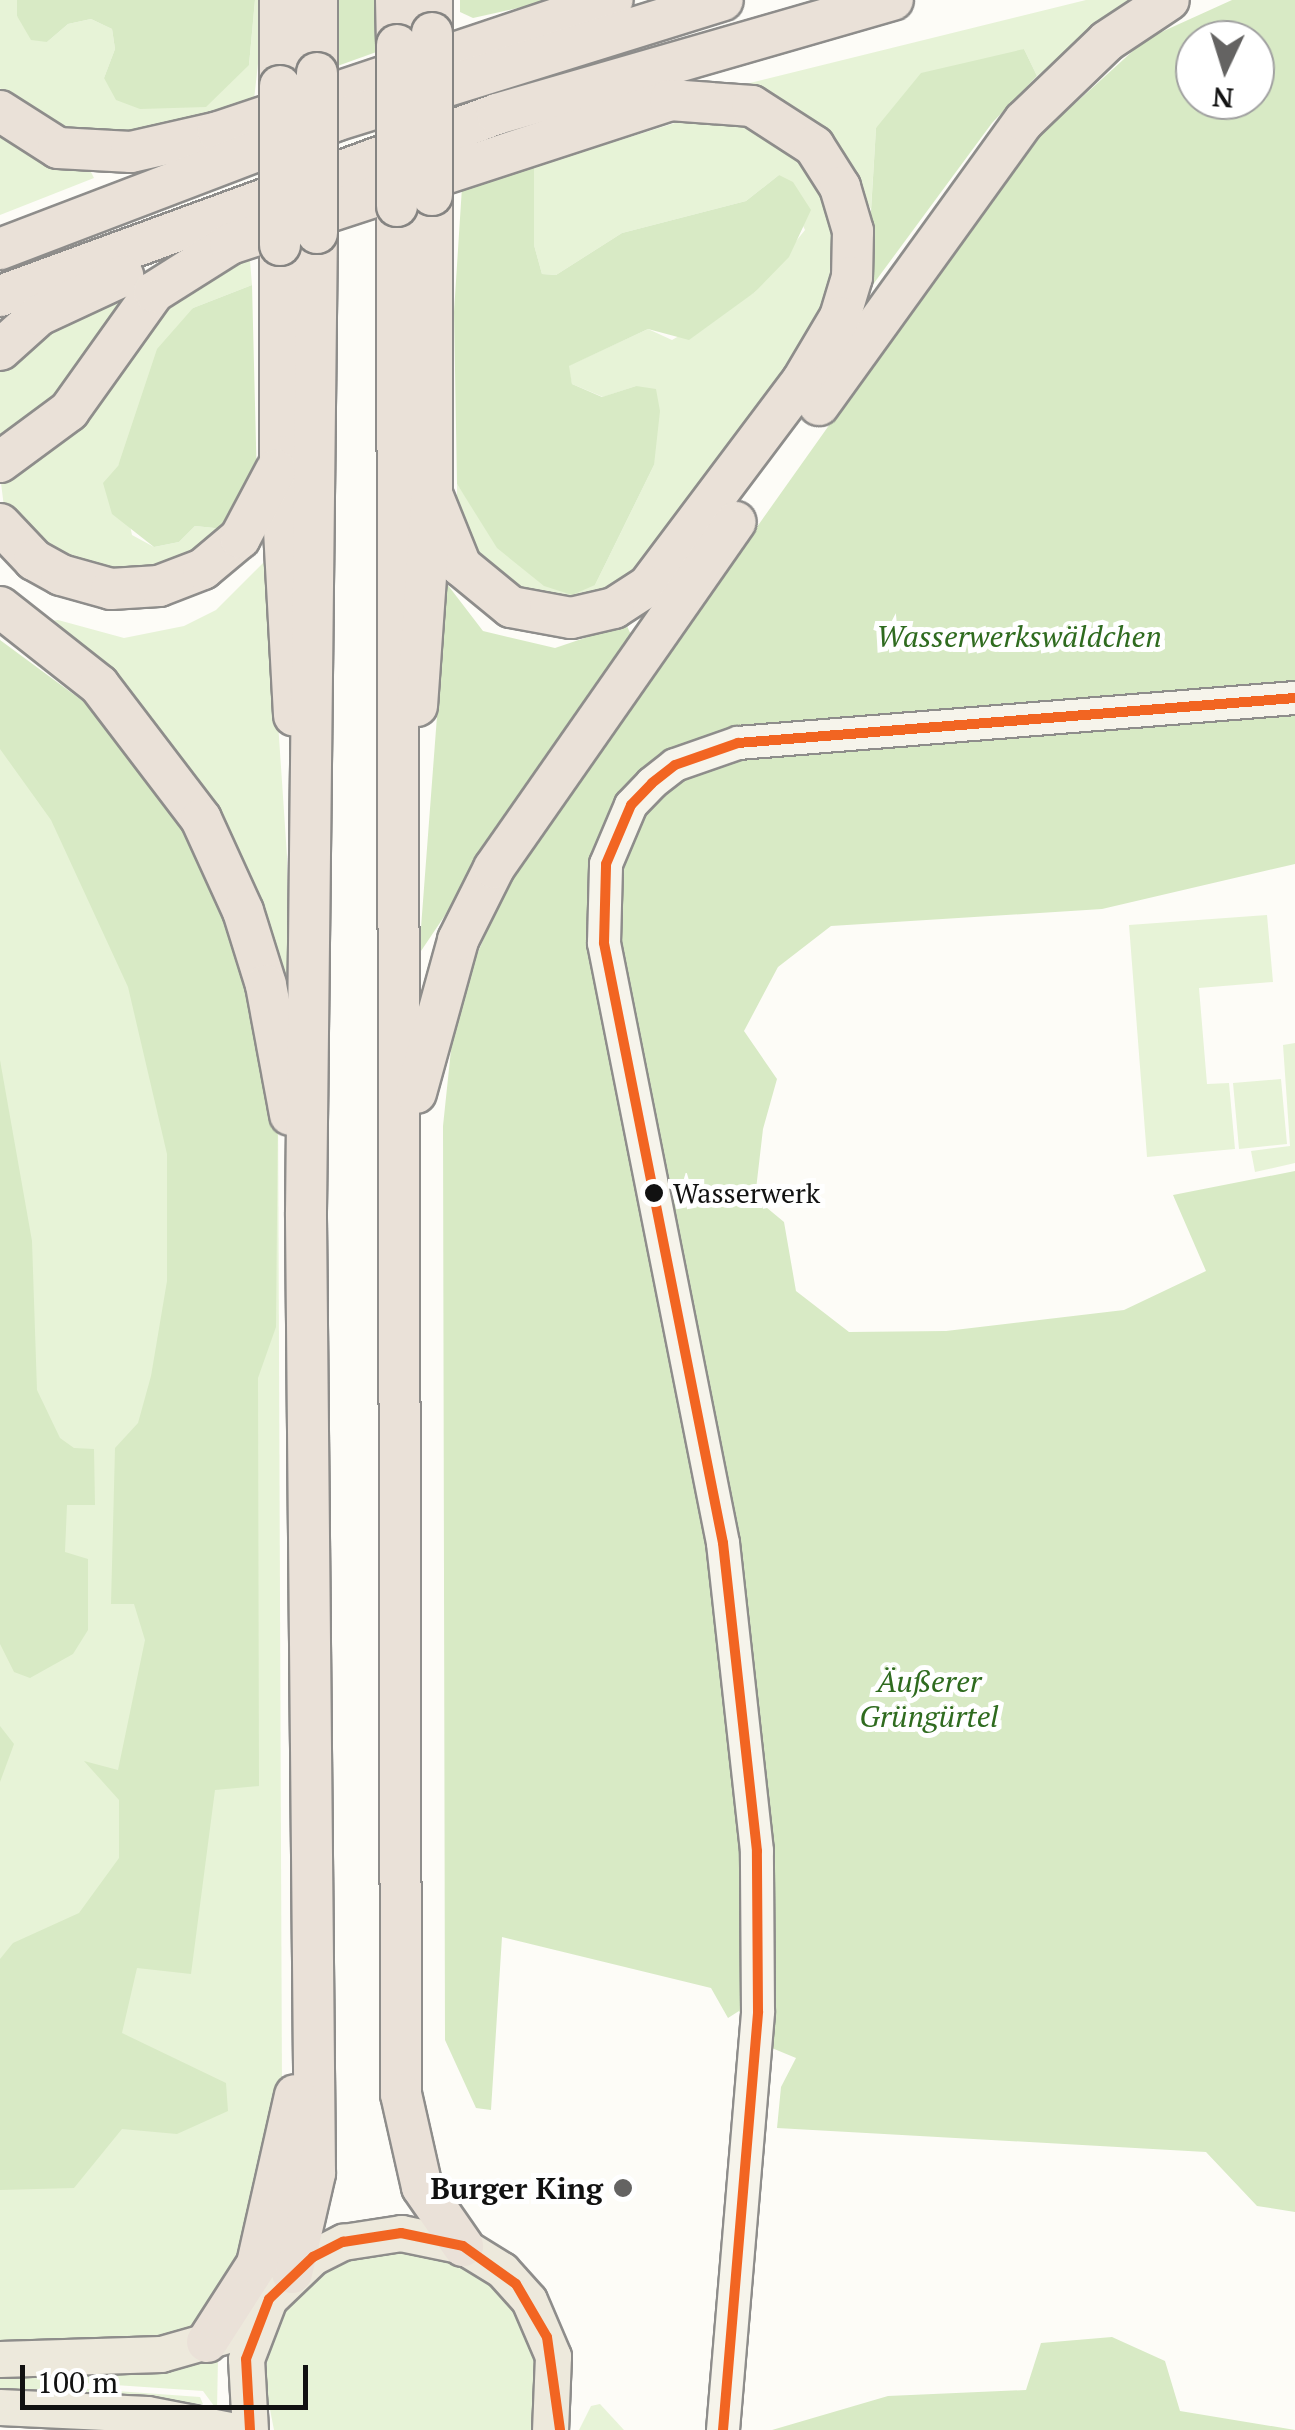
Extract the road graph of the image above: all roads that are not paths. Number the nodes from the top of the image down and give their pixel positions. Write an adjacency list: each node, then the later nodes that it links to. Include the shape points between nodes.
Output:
1 (280, 0): 10 (highway)
2 (317, 0): 10 (highway)
3 (396, 0): 9 (highway)
4 (612, 0): 12 (highway)
5 (723, 0): 14 (highway, via 336,122)
6 (893, 0): 8 (highway)
7 (1169, 0): 27 (highway, via 1107,41 1024,122 517,830 446,975 420,1072)
8 (850, 11): 17 (highway, via 350,164); 18 (highway, via 678,82 356,188 79,293 24,325)
9 (421, 26): 13 (highway, bridge)
10 (298, 80): 15 (highway, bridge)
11 (0, 111): 12 (highway, via 38,139 84,154 131,152)
12 (218, 132): 14 (highway)
13 (415, 201): 21 (highway); 26 (highway)
14 (52, 227): 16 (highway)
15 (298, 239): 19 (highway); 25 (highway)
16 (0, 249)
17 (0, 296)
18 (0, 350)
19 (280, 456): 22 (highway, via 266,498 240,538 204,569 159,586 112,589 61,575 34,560); 25 (highway, via 288,672)
20 (0, 462): 21 (highway, via 69,411 154,292 230,244 670,100 752,106 814,146 840,186 853,231 852,277 840,317 802,381 648,586 614,608 583,616 545,617 511,607 461,566)
21 (432, 494): 26 (highway)
22 (0, 524)
23 (0, 607): 28 (highway, via 99,684 201,819 243,911 266,985)
24 (1295, 698): 39 (street, via 738,743 674,765 652,783 631,805 606,864 604,943 723,1543 757,1851 758,2011)
25 (310, 804): 28 (highway)
26 (400, 859): 27 (highway)
27 (404, 1182): 30 (highway, via 404,2124 422,2186)
28 (306, 1212): 29 (highway)
29 (309, 2018): 31 (highway, via 315,2173); 33 (highway, via 284,2164 257,2264)
30 (462, 2246): 31 (main road, via 384,2233 342,2242); 36 (main road, via 502,2270 539,2318 552,2356)
31 (292, 2273): 32 (main road)
32 (257, 2326): 33 (main road); 38 (main road, via 244,2376)
33 (208, 2342): 34 (main road, via 125,2357)
34 (0, 2359)
35 (0, 2407): 37 (main road, via 147,2414)
36 (554, 2425)
37 (230, 2430)
38 (250, 2430)
39 (723, 2430)

